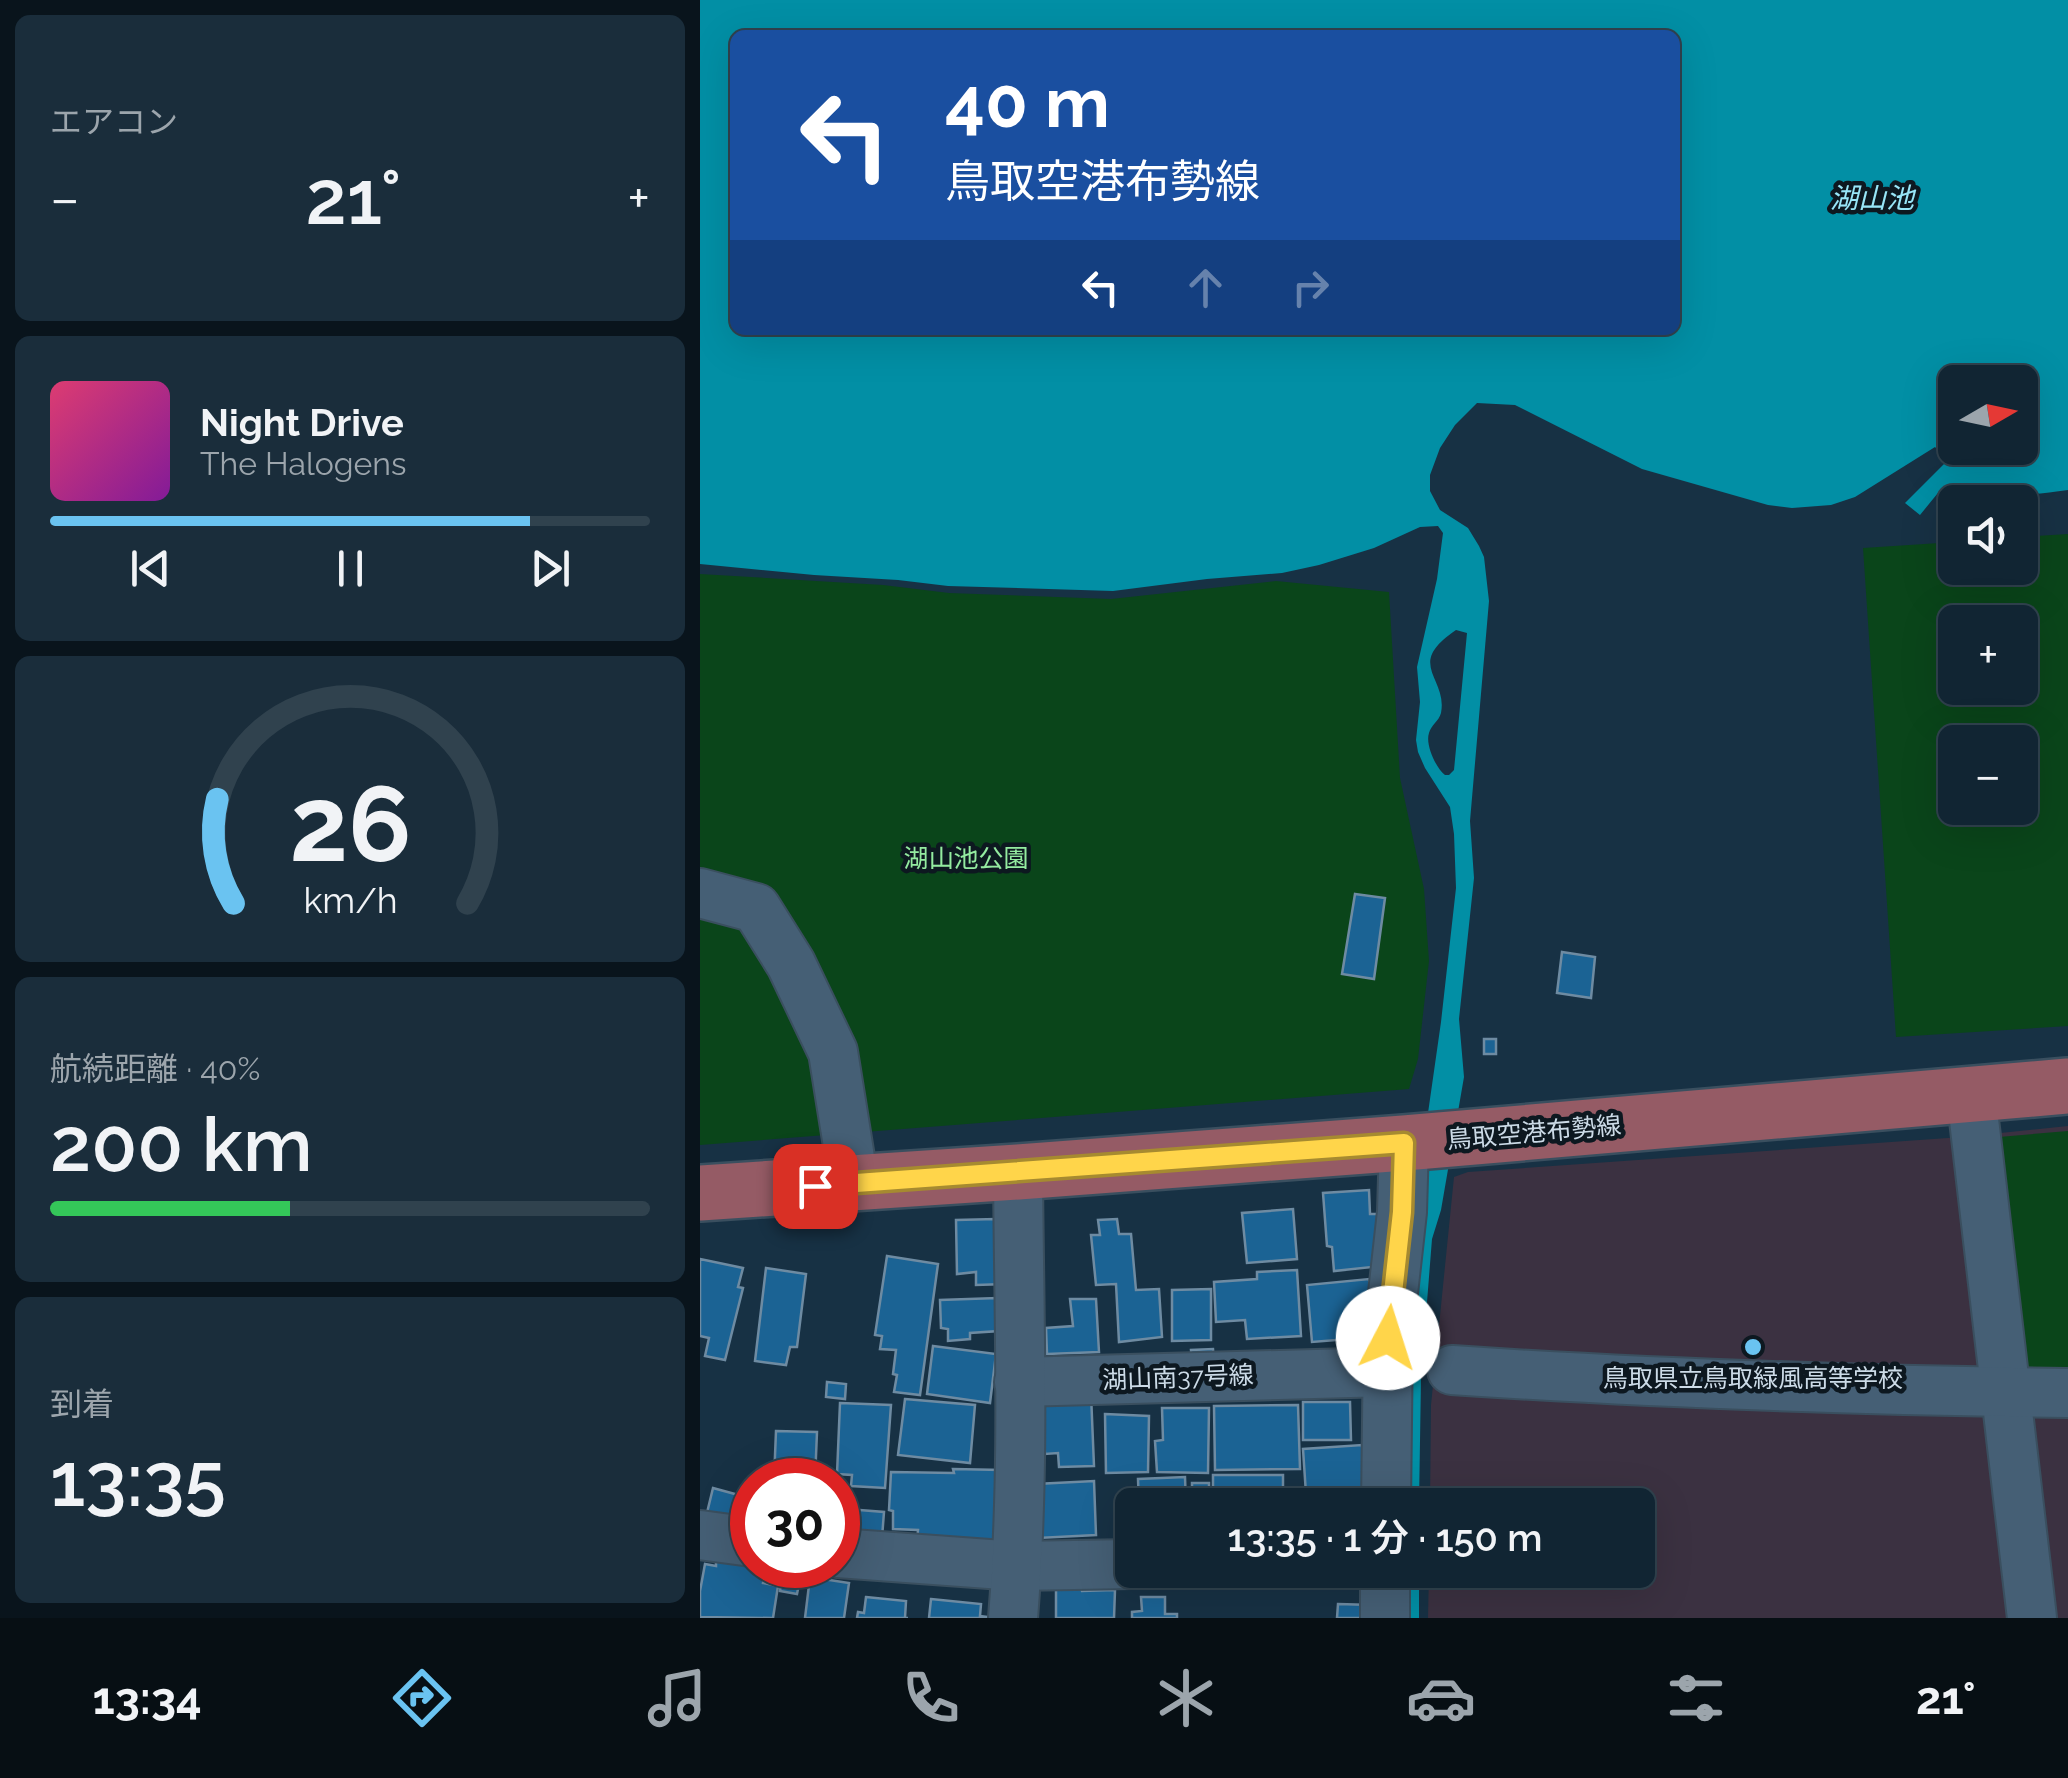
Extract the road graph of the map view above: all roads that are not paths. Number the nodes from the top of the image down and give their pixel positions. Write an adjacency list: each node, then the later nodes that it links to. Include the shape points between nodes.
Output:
1 (700, 893): 6 (street, via 756,908 791,964 832,1052)
2 (2068, 1086): 3 (main road, 鳥取空港布勢線)
3 (1971, 1094): 4 (main road, 鳥取空港布勢線); 11 (street)
4 (1404, 1143): 5 (main road, 鳥取空港布勢線); 9 (street)
5 (1018, 1172): 6 (main road, 鳥取空港布勢線); 10 (street)
6 (854, 1183): 7 (main road, 鳥取空港布勢線)
7 (700, 1192)
8 (1452, 1370): 11 (street)
9 (1387, 1372): 10 (street, 湖山南37号線); 13 (street)
10 (1019, 1382): 18 (street)
11 (2006, 1392): 12 (street); 22 (street)
12 (2068, 1394)
13 (1386, 1488)
14 (700, 1535): 15 (street)
15 (730, 1539)
16 (860, 1555): 18 (street)
17 (1115, 1564): 18 (street)
18 (1017, 1566): 20 (street)
19 (1386, 1588): 21 (street)
20 (1013, 1618)
21 (1386, 1618)
22 (2032, 1618)

